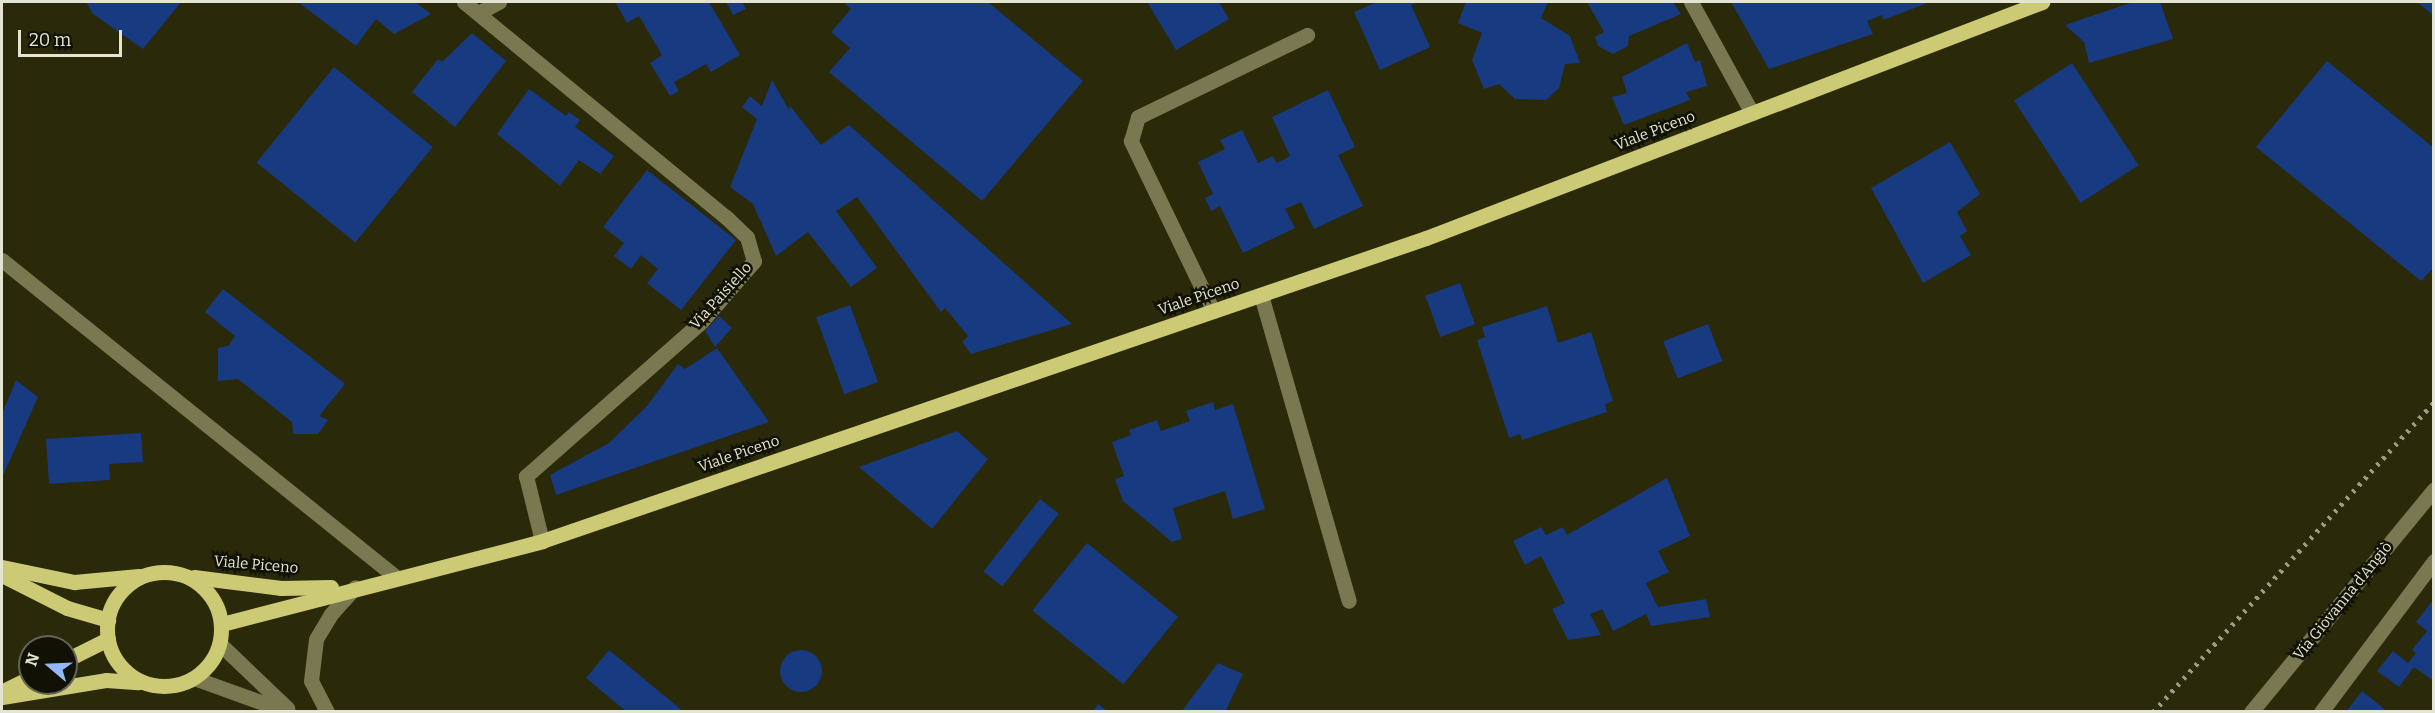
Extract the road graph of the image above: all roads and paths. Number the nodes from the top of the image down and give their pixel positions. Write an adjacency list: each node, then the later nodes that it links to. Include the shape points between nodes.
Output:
1 (464, 2): 5 (street, Via Paisiello)
2 (499, 2): 5 (street)
3 (1691, 2): 7 (street)
4 (2042, 2): 7 (main road, Viale Piceno)
5 (478, 13): 12 (street, Via Paisiello, via 726,217 747,237 754,261 702,321 526,476)
6 (1307, 34): 10 (street, via 1138,117 1131,141)
7 (1752, 113): 9 (main road, Viale Piceno, via 1426,238)
8 (2, 260): 18 (street)
9 (1261, 295): 10 (main road, Viale Piceno); 20 (street)
10 (1213, 311): 12 (main road, Viale Piceno)
11 (2433, 489): 32 (street, Via Giovanna d'Angiò)
12 (542, 541): 18 (main road, Viale Piceno)
13 (2433, 561): 33 (street)
14 (2, 567): 16 (main road, via 74,582)
15 (2, 575): 21 (main road, via 67,608)
16 (142, 576): 17 (main road, via 157,571); 21 (main road, via 125,586 113,602)
17 (190, 577): 19 (main road, Viale Piceno, via 281,588); 22 (main road, via 206,589 217,605)
18 (397, 578): 19 (main road, Viale Piceno)
19 (355, 587): 22 (main road, Viale Piceno); 31 (street, via 316,639 311,681)
20 (1349, 601)
21 (108, 621): 23 (main road)
22 (222, 624): 24 (main road)
23 (108, 639): 25 (main road); 27 (main road, via 114,657 126,672)
24 (220, 644): 26 (main road, via 214,658); 30 (street)
25 (78, 654)
26 (194, 678): 27 (main road, via 177,685); 30 (street)
27 (142, 682): 29 (main road, via 106,680)
28 (18, 685): 29 (main road)
29 (2, 694)
30 (290, 711)
31 (327, 711)
32 (2251, 711)
33 (2321, 711)

